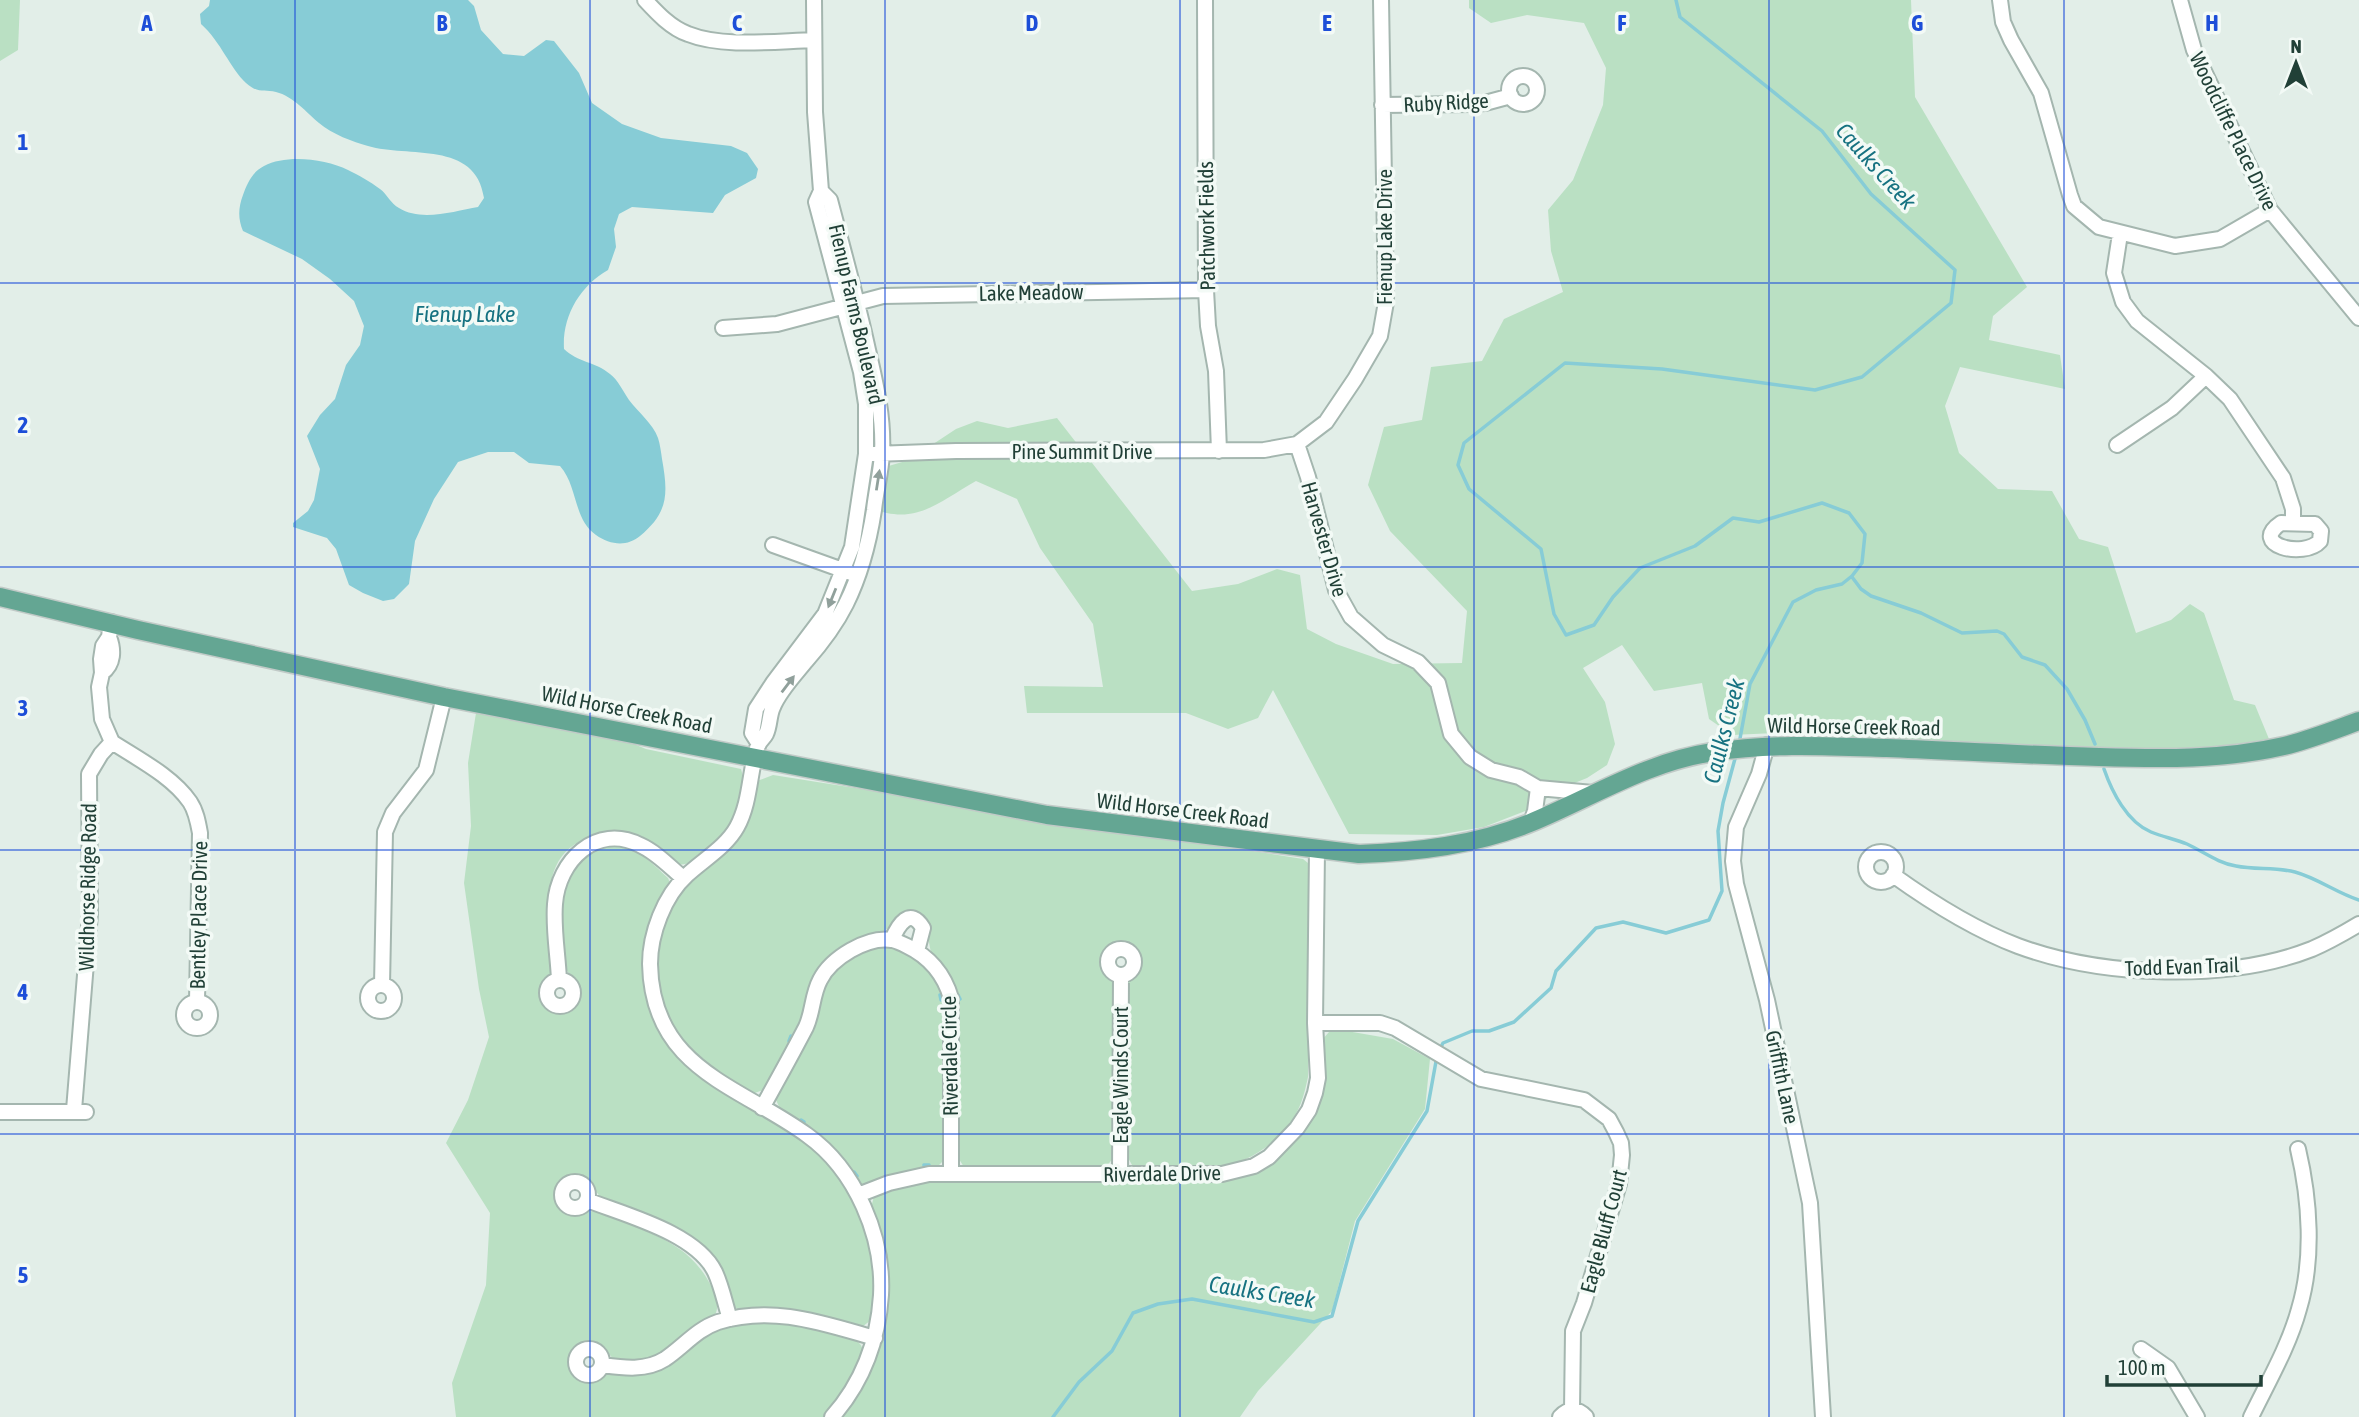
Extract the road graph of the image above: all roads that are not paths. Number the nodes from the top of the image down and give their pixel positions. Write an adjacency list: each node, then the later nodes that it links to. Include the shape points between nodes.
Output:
1 (645, 0): 7 (street, via 686,34 710,40)
2 (814, 0): 7 (street, Fienup Farms Boulevard)
3 (1205, 0): 12 (street, Patchwork Fields)
4 (1381, 0): 9 (street, Fienup Lake Drive)
5 (2000, 0): 11 (street, via 2003,22 2041,93 2074,206 2099,227)
6 (2180, 0): 10 (street, Woodcliffe Place Drive, via 2194,50)
7 (814, 40): 13 (street, Fienup Farms Boulevard, via 821,191 830,200)
8 (1511, 96): 9 (street, Ruby Ridge, via 1472,104)
9 (1382, 105): 17 (street, Fienup Lake Drive, via 1386,302 1380,336 1326,422)
10 (2270, 210): 11 (street, via 2220,239 2200,244 2175,246); 14 (street, Woodcliffe Place Drive)
11 (2120, 234): 16 (street, via 2114,273 2123,302 2137,321)
12 (1206, 290): 13 (street, Lake Meadow, via 883,296); 19 (street, Patchwork Fields)
13 (851, 304): 15 (street, Lake Meadow, via 777,324); 20 (street, Fienup Farms Boulevard, via 880,402); 21 (street, Fienup Farms Boulevard, via 866,404)
14 (2359, 318)
15 (723, 328)
16 (2206, 376): 18 (street, via 2172,408); 22 (street, via 2230,399 2283,478)
17 (1297, 444): 19 (street, Pine Summit Drive); 32 (street, Harvester Drive, via 1336,590 1351,617 1383,645 1418,662 1438,683 1451,734 1469,757)
18 (2117, 445)
19 (1219, 451): 20 (street, Pine Summit Drive)
20 (882, 453): 21 (street, Pine Summit Drive); 24 (street, Fienup Farms Boulevard, one-way to 20, via 868,544)
21 (866, 454): 24 (street, Fienup Farms Boulevard)
22 (2293, 523)
23 (773, 545): 24 (street)
24 (850, 573): 31 (street, Fienup Farms Boulevard, via 846,604 772,708)
25 (0, 597): 26 (main road, Wild Horse Creek Road)
26 (110, 630): 27 (main road, Wild Horse Creek Road); 29 (street, via 110,667 102,673 99,687 100,713)
27 (444, 697): 31 (main road, Wild Horse Creek Road); 43 (street, via 426,770 393,813 385,832)
28 (2359, 720): 30 (main road, Wild Horse Creek Road, via 2282,746 2184,759)
29 (112, 742): 44 (street, Bentley Place Drive, via 172,784 196,815 200,833); 47 (street, Wildhorse Ridge Road, via 89,774 90,914 80,1111)
30 (1762, 746): 33 (main road, Wild Horse Creek Road, via 1709,753 1643,771); 59 (street, Griffith Lane, via 1759,774 1736,827 1733,861 1810,1203)
31 (757, 751): 35 (main road, Wild Horse Creek Road, via 1047,815); 37 (street, Fienup Farms Boulevard, via 739,824)
32 (1538, 788): 33 (street, Harvester Drive); 34 (street)
33 (1593, 793): 34 (main road, Wild Horse Creek Road)
34 (1531, 822): 35 (main road, Wild Horse Creek Road, via 1444,848 1359,854)
35 (1317, 850): 45 (street, Riverdale Drive)
36 (1893, 875): 38 (street, Todd Evan Trail, via 1951,915 2019,946 2087,964 2137,971 2221,969 2281,958 2311,949)
37 (683, 878): 42 (street, via 642,845 620,838 596,841 576,854 562,874 555,906); 46 (street, Fienup Farms Boulevard, via 663,909 651,944 655,1002 684,1054 702,1071)
38 (2359, 924)
39 (892, 940): 40 (street, Riverdale Circle); 40 (street, via 901,921 916,920 923,932); 46 (street, via 852,950 824,973 807,1024)
40 (917, 951): 49 (street, Riverdale Circle, via 940,972 951,998)
41 (1121, 975): 50 (street, Eagle Winds Court)
42 (559, 980)
43 (382, 985)
44 (197, 1001)
45 (1315, 1023): 50 (street, Riverdale Drive, via 1318,1078 1312,1101 1297,1128 1269,1157 1222,1174); 57 (street, Eagle Bluff Court, via 1380,1023 1481,1079 1584,1100 1609,1119 1621,1143 1619,1184 1573,1331)
46 (762, 1108): 51 (street, Fienup Farms Boulevard, via 811,1138 840,1167)
47 (0, 1112)
48 (2298, 1149): 61 (street, via 2307,1213 2307,1278 2293,1329)
49 (951, 1174): 50 (street, Riverdale Drive); 51 (street, Riverdale Drive, via 889,1183)
50 (1120, 1174)
51 (858, 1195): 54 (street, Fienup Farms Boulevard, via 880,1265)
52 (587, 1200): 53 (street, via 675,1235 698,1251 715,1272)
53 (730, 1320): 54 (street, via 756,1314 796,1316); 56 (street, via 702,1331 653,1364 631,1368)
54 (875, 1338): 58 (street, Fienup Farms Boulevard, via 858,1382)
55 (2141, 1349): 60 (street, via 2168,1368)
56 (603, 1365)
57 (1573, 1415)
58 (832, 1417)
59 (1823, 1417)
60 (2197, 1417)
61 (2251, 1417)

